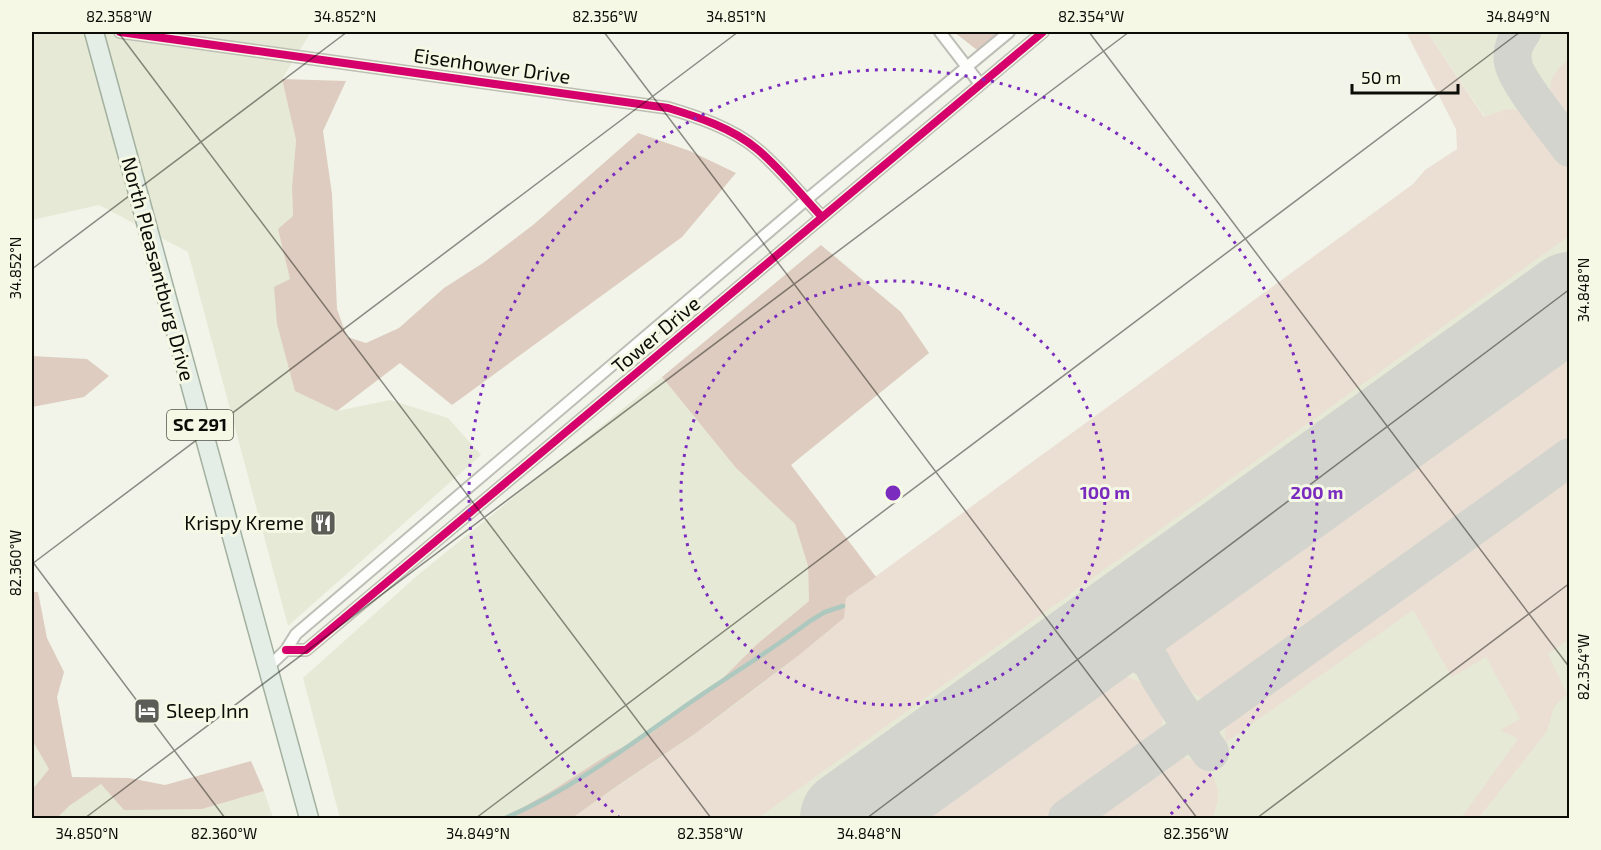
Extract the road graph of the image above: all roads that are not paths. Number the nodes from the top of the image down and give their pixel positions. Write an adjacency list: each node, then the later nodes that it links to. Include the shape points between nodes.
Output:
1 (94, 32): 11 (main road, North Pleasantburg Drive / SC 291)
2 (120, 32): 8 (street, Eisenhower Drive, via 668,108 732,133 757,149)
3 (940, 32): 6 (street)
4 (1009, 32): 6 (street, Tower Drive)
5 (1043, 32): 7 (street, Tower Drive)
6 (967, 66): 7 (street); 8 (street, Tower Drive)
7 (980, 84): 9 (street, Tower Drive)
8 (806, 200): 9 (street, Eisenhower Drive); 10 (street, Tower Drive, via 296,634)
9 (822, 217): 10 (street, Tower Drive, via 306,650)
10 (286, 650): 11 (street, Tower Drive)
11 (266, 669): 12 (main road, North Pleasantburg Drive / SC 291)
12 (309, 819)

